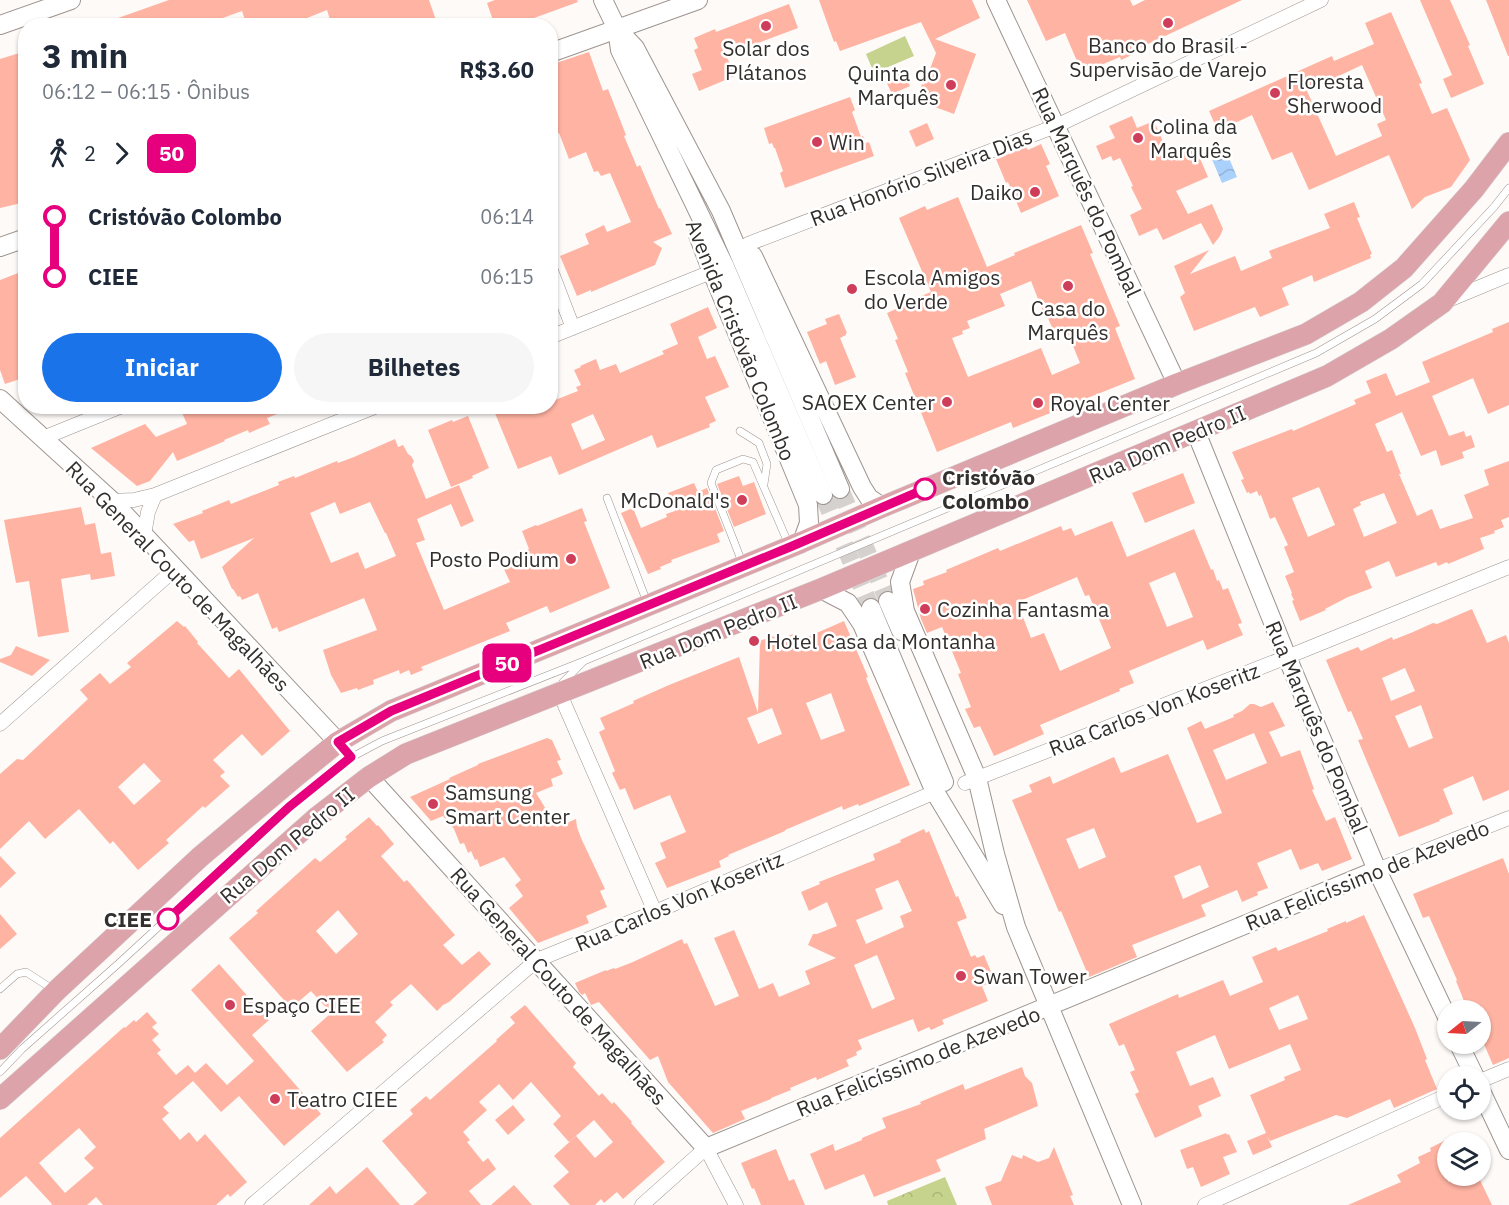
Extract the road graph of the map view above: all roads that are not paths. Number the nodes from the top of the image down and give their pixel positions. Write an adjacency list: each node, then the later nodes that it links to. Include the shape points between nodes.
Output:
1 (71, 0): 6 (main road)
2 (603, 0): 10 (main road, Avenida Cristóvão Colombo)
3 (698, 0): 8 (main road)
4 (996, 0): 13 (main road, Rua Marquês do Pombal)
5 (1321, 0): 13 (street, Rua Honório Silveira Dias)
6 (20, 18)
7 (18, 19): 9 (main road)
8 (646, 20): 10 (main road); 11 (main road, via 637,29)
9 (0, 25)
10 (617, 29): 11 (main road, Avenida Cristóvão Colombo); 12 (main road); 20 (main road, Avenida Cristóvão Colombo, via 620,50)
11 (635, 48): 18 (main road, Avenida Cristóvão Colombo)
12 (558, 50)
13 (1056, 126): 18 (street, Rua Honório Silveira Dias); 26 (main road, Rua Marquês do Pombal)
14 (1509, 143): 26 (main road, via 1404,268 1361,302 1305,334)
15 (1509, 188): 47 (lane, via 1422,284 1375,319 1316,353)
16 (1509, 222): 23 (main road)
17 (18, 241): 19 (main road)
18 (743, 245): 20 (main road, via 832,492); 37 (main road, Avenida Cristóvão Colombo, via 862,487)
19 (0, 247)
20 (718, 270): 24 (street); 39 (main road, Avenida Cristóvão Colombo, via 808,505 809,523)
21 (1509, 275): 23 (street, Rua Dom Pedro II)
22 (558, 289): 24 (street)
23 (1442, 303): 31 (main road, Rua Dom Pedro II, via 1327,376)
24 (573, 328): 25 (street)
25 (558, 334)
26 (1177, 384): 37 (main road)
27 (0, 399): 32 (main road, Rua General Couto de Magalhães)
28 (102, 414): 32 (street)
29 (356, 414): 34 (street)
30 (740, 431): 33 (lane, via 759,443 767,465)
31 (1196, 432): 40 (main road, Rua Dom Pedro II); 46 (main road, Rua Marquês do Pombal)
32 (43, 438): 36 (main road, Rua General Couto de Magalhães)
33 (764, 487): 39 (lane); 41 (lane, via 753,462 743,459 716,470 711,483)
34 (155, 495): 36 (street); 38 (street)
35 (607, 498): 45 (lane)
36 (112, 501): 38 (main road, Rua General Couto de Magalhães)
37 (882, 507): 39 (main road)
38 (144, 535): 43 (main road, Rua General Couto de Magalhães)
39 (796, 545): 41 (main road)
40 (911, 552): 44 (main road, Rua Dom Pedro II); 52 (main road, via 900,582 904,611)
41 (744, 566): 45 (main road)
42 (1509, 567): 46 (street, Rua Carlos Von Koseritz)
43 (175, 569): 49 (street); 50 (main road, Rua General Couto de Magalhães)
44 (821, 590): 48 (main road, Rua Dom Pedro II); 53 (main road, via 848,603 862,624)
45 (648, 605): 50 (main road, via 571,633 391,711)
46 (1287, 657): 52 (street, Rua Carlos Von Koseritz); 56 (main road, Rua Marquês do Pombal)
47 (584, 661): 48 (lane, via 563,682); 50 (lane, via 382,741)
48 (560, 694): 51 (main road, Rua Dom Pedro II, via 406,754); 57 (street)
49 (0, 724)
50 (345, 750): 61 (main road, via 295,777 200,857); 66 (lane, via 289,807)
51 (369, 777): 59 (main road, Rua General Couto de Magalhães); 68 (main road, Rua Dom Pedro II, via 316,818)
52 (971, 780): 55 (main road, via 879,605); 58 (main road)
53 (935, 792): 55 (main road); 57 (street, Rua Carlos Von Koseritz)
54 (1509, 818): 56 (street, Rua Felicíssimo de Azevedo)
55 (977, 862): 58 (main road)
56 (1377, 870): 62 (main road, Rua Marquês do Pombal); 63 (main road, Rua Felicíssimo de Azevedo)
57 (656, 912): 59 (street, Rua Carlos Von Koseritz)
58 (1016, 927): 63 (main road)
59 (537, 960): 71 (main road, Rua General Couto de Magalhães); 73 (street, Rua Carlos Von Koseritz)
60 (0, 989): 61 (lane, via 17,974 26,972)
61 (56, 992): 64 (main road)
62 (1439, 1000)
63 (1049, 1006): 71 (main road, Rua Felicíssimo de Azevedo); 76 (main road)
64 (0, 1049)
65 (1509, 1069): 67 (street)
66 (0, 1072)
67 (1491, 1076)
68 (0, 1099)
69 (1437, 1100): 77 (street)
70 (1491, 1112): 72 (main road)
71 (706, 1148): 74 (street, Rua Felicíssimo de Azevedo); 75 (street, Rua General Couto de Magalhães)
72 (1509, 1150)
73 (252, 1205)
74 (642, 1205)
75 (736, 1205)
76 (1132, 1205)
77 (1205, 1205)

